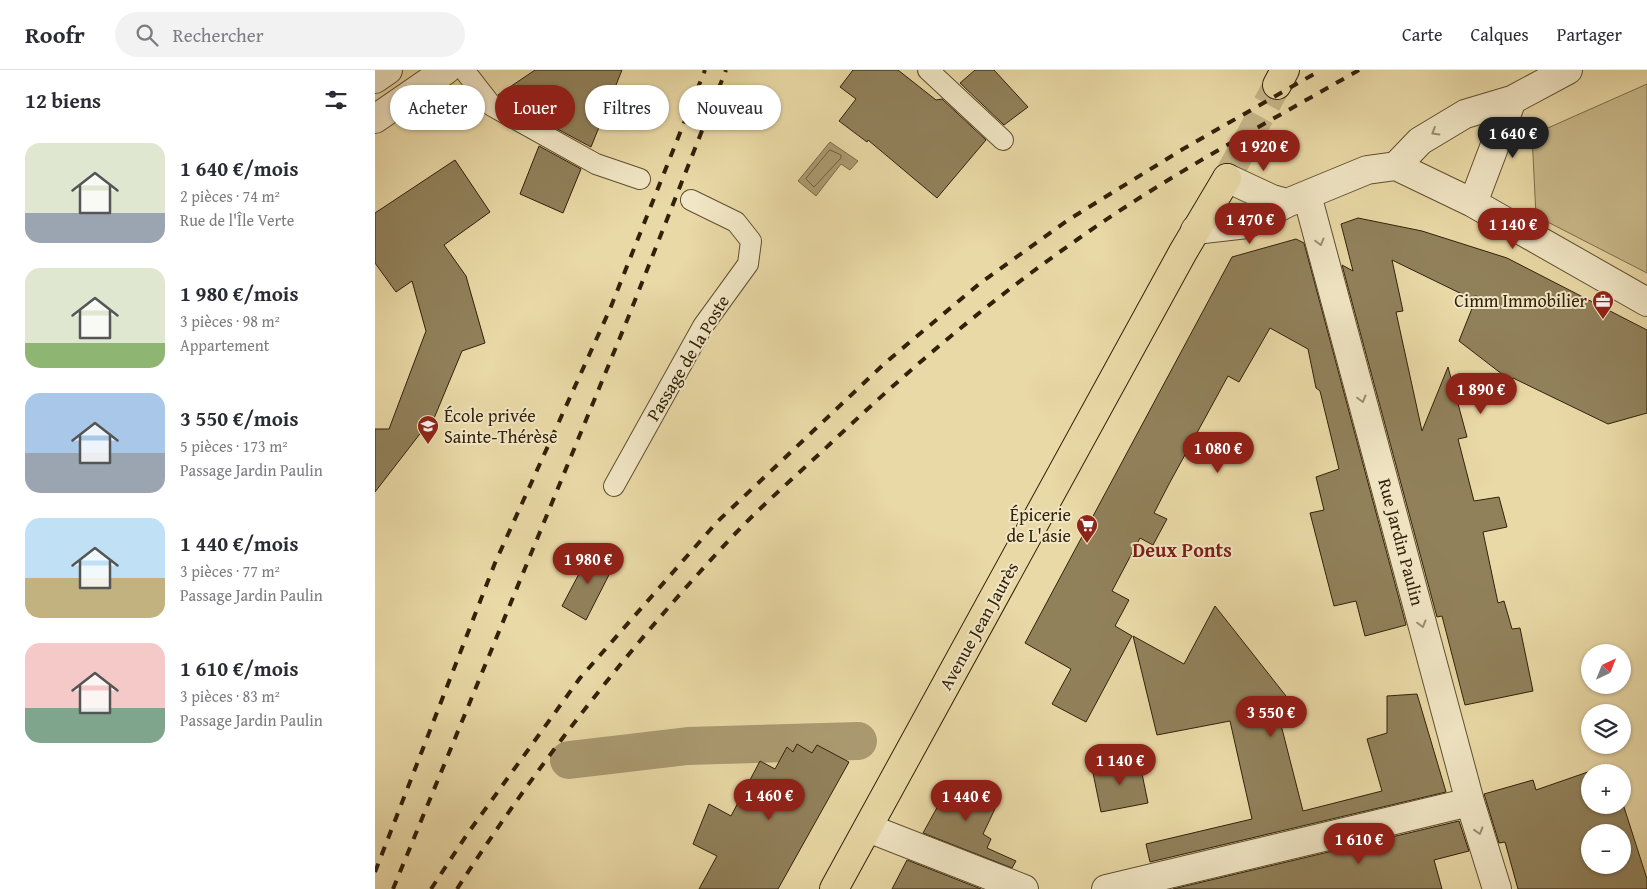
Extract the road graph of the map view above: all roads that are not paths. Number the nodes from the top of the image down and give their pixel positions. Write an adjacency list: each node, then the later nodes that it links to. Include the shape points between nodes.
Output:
1 (388, 70): 6 (street)
2 (446, 70): 8 (street)
3 (464, 70): 12 (lane, via 492,106 596,164)
4 (927, 70): 9 (lane)
5 (1568, 70): 7 (street)
6 (375, 79)
7 (1512, 100): 10 (street, one-way to 10, via 1465,114 1420,142); 15 (street)
8 (375, 119)
9 (1003, 140)
10 (1396, 166): 13 (street, via 1367,170); 15 (street)
11 (1227, 178): 13 (street, via 1272,199); 16 (main road, Avenue Jean Jaurès)
12 (640, 180)
13 (1297, 199): 16 (street, via 1247,224); 19 (street, Rue Jardin Paulin, one-way to 19)
14 (691, 200): 18 (lane, Passage de la Poste, via 736,222 751,241 748,264 703,326)
15 (1473, 203): 17 (street)
16 (1195, 230): 20 (main road, Avenue Jean Jaurès)
17 (1647, 302)
18 (614, 486)
19 (1470, 802): 23 (street); 24 (street, Rue Jardin Paulin, one-way to 24)
20 (868, 828): 21 (main road, Avenue Jean Jaurès); 22 (street)
21 (834, 889)
22 (1024, 889)
23 (1106, 889)
24 (1497, 889)

